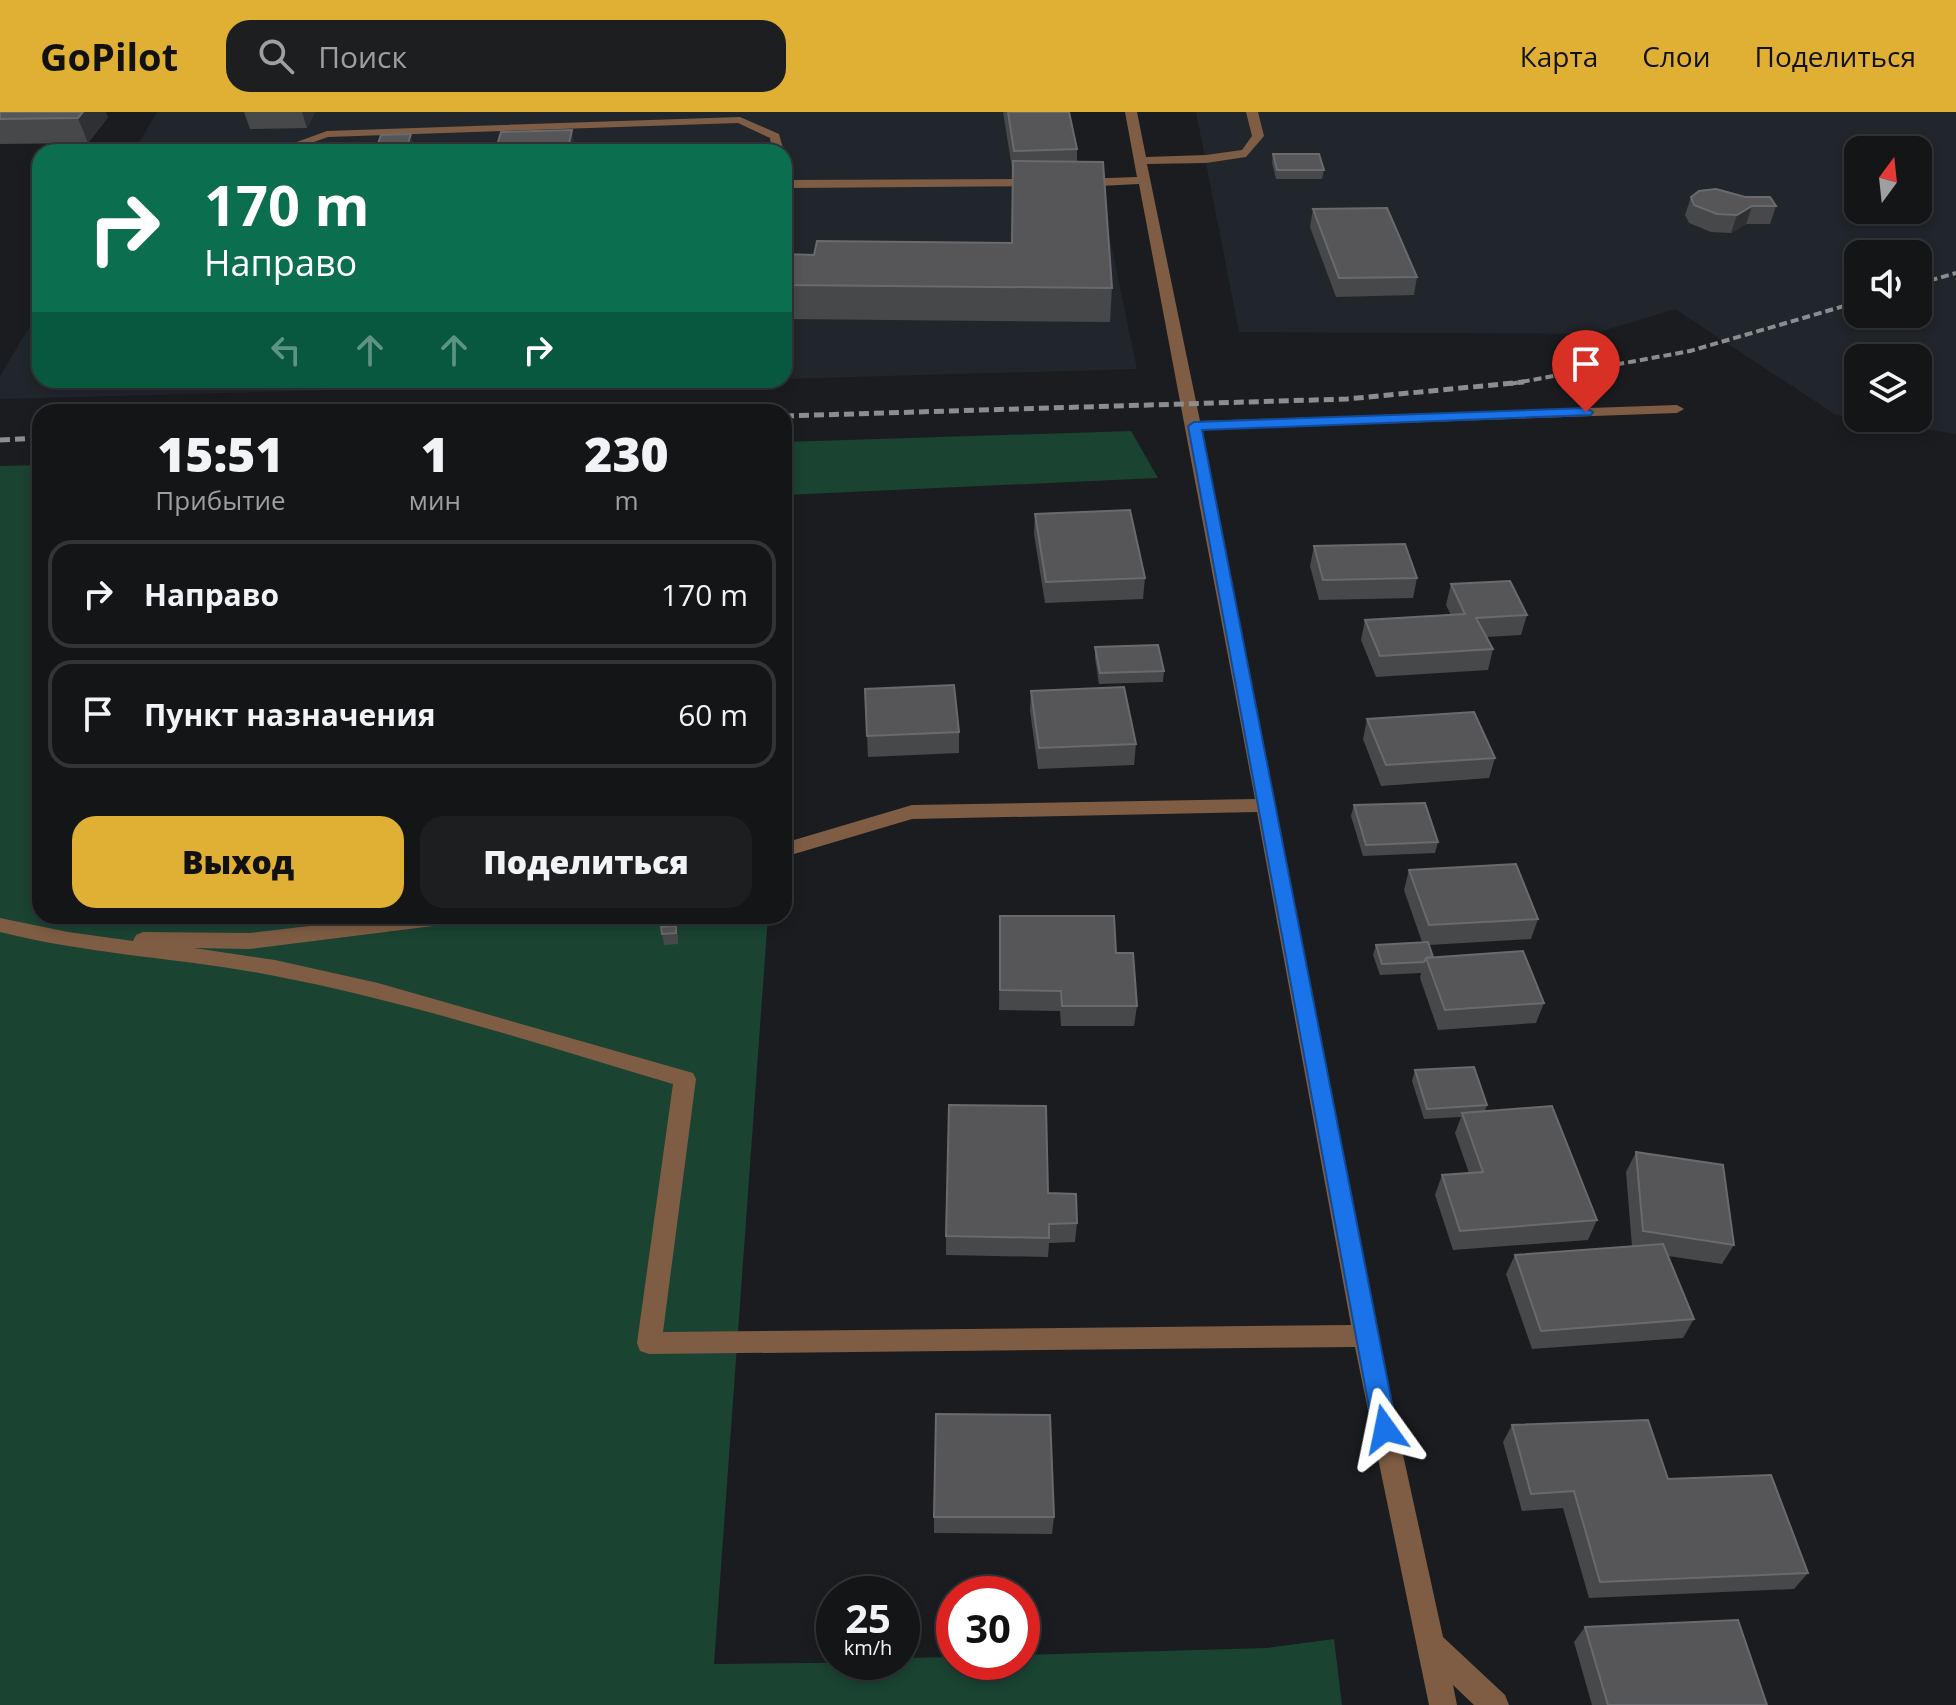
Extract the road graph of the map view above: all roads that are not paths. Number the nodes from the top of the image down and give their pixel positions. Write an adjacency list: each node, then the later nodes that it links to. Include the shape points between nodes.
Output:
1 (1131, 112): 5 (street)
2 (1252, 112): 5 (street, via 1258,136 1246,153)
3 (298, 144): 4 (street, via 327,134 740,120 775,136)
4 (776, 144)
5 (1142, 170): 7 (street); 10 (street)
6 (1054, 183): 8 (street)
7 (1070, 183)
8 (792, 186)
9 (1677, 409): 10 (street)
10 (1194, 426): 11 (street)
11 (1265, 805): 12 (street, via 912,812); 16 (street)
12 (792, 848)
13 (390, 924): 15 (street, via 249,941)
14 (0, 925): 15 (street)
15 (50, 939): 16 (street, via 275,968 685,1079 649,1343)
16 (1365, 1336): 17 (street)
17 (1433, 1647): 18 (street); 19 (street)
18 (1443, 1705)
19 (1495, 1705)

